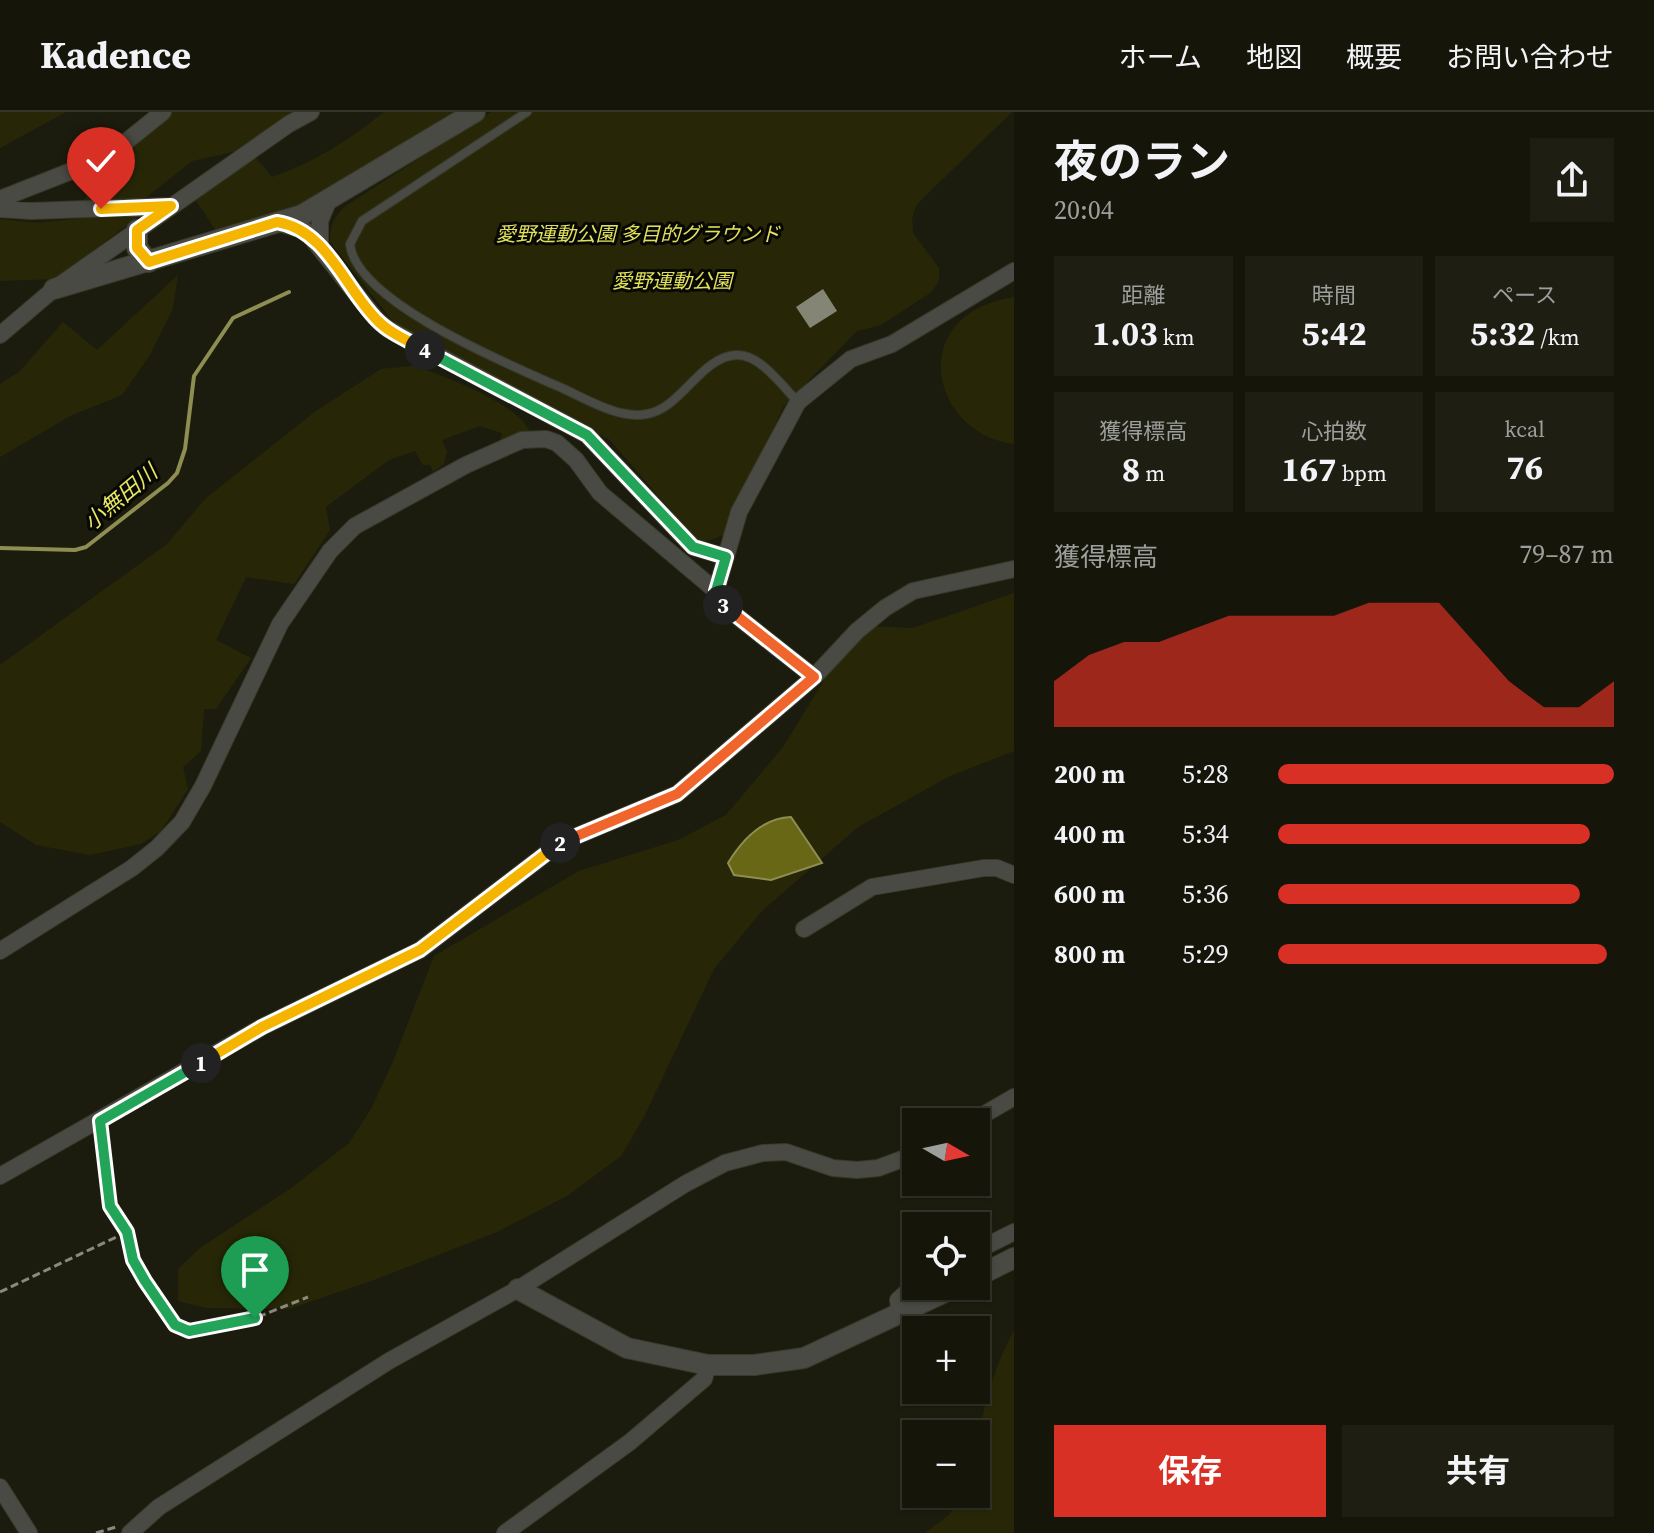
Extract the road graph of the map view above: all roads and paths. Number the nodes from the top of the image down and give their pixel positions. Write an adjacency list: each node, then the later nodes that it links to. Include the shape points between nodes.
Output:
1 (163, 112): 5 (street, via 107,157)
2 (311, 112): 7 (street)
3 (475, 112): 6 (street)
4 (527, 112): 16 (lane, via 362,221 350,244 357,265 402,306 470,348 622,413 656,412 717,362 737,355 755,359)
5 (0, 199)
6 (329, 199): 9 (street); 11 (street, via 320,221)
7 (171, 206): 8 (street); 10 (street)
8 (0, 209)
9 (277, 222): 11 (street, via 306,231); 12 (street)
10 (137, 230): 12 (street, via 137,248); 14 (street)
11 (320, 246): 17 (street, via 388,329 587,435 693,547)
12 (149, 262): 14 (street)
13 (1014, 271): 16 (street, via 892,344 851,359)
14 (54, 289): 15 (street)
15 (0, 335)
16 (798, 402): 17 (street, via 739,512)
17 (726, 557): 19 (street)
18 (1014, 569): 20 (street, via 913,591 857,631)
19 (716, 591): 20 (street, via 723,605); 23 (street, via 600,493 557,443 522,440 466,465 355,526 330,551 280,624 182,822 132,868)
20 (814, 677): 26 (street, via 677,794 560,843 420,950 262,1027)
21 (1014, 875): 22 (street, via 984,868 872,887)
22 (804, 929)
23 (0, 951)
24 (1014, 1097): 25 (street)
25 (990, 1111)
26 (100, 1121): 28 (street); 29 (path, via 110,1206)
27 (902, 1159): 34 (street, via 857,1170 786,1152 725,1163)
28 (0, 1176)
29 (127, 1232): 35 (path); 37 (path, via 133,1260 181,1330 255,1318)
30 (1014, 1232): 31 (street)
31 (990, 1244)
32 (1014, 1258): 33 (street)
33 (990, 1270)
34 (518, 1289): 40 (street, via 627,1348); 43 (street, via 376,1369 159,1507)
35 (0, 1292)
36 (902, 1292): 39 (street)
37 (308, 1297)
38 (930, 1300): 39 (street)
39 (900, 1315): 40 (street, via 804,1358)
40 (708, 1365): 44 (street, via 704,1379 630,1442)
41 (0, 1487): 42 (street)
42 (29, 1533)
43 (130, 1533)
44 (505, 1533)

